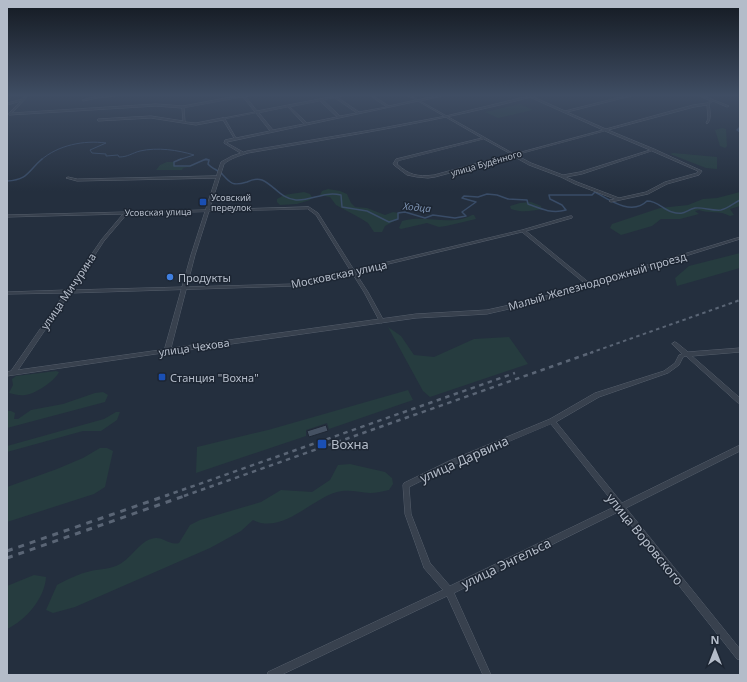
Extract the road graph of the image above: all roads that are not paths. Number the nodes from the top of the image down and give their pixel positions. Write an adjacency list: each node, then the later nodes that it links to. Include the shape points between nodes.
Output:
1 (229, 127): 10 (street)
2 (269, 127): 8 (street)
3 (290, 127): 8 (street)
4 (390, 127): 13 (street)
5 (464, 127): 11 (street)
6 (599, 127): 9 (street)
7 (618, 127): 9 (street, улица Будённого)
8 (272, 130): 10 (street)
9 (606, 130): 12 (street); 14 (street, улица Будённого)
10 (235, 138): 13 (street, via 225,142)
11 (484, 138): 14 (street); 14 (street, улица Будённого, via 397,160 395,164 406,173 421,178 455,172)
12 (652, 150): 16 (street, via 581,173); 18 (street, via 700,172 666,183 648,193)
13 (242, 153): 15 (street, via 229,158)
14 (514, 155): 16 (street)
15 (219, 172): 17 (street, via 77,180); 20 (street)
16 (562, 176): 18 (street)
17 (68, 178)
18 (618, 199): 19 (street)
19 (611, 201)
20 (207, 210): 21 (street, Усовская улица); 26 (street, Усовская улица, via 309,208 317,214); 28 (street)
21 (127, 212): 22 (street, Усовская улица); 29 (street, улица Мичурина, via 103,240)
22 (7, 216)
23 (571, 217): 24 (street, Московская улица)
24 (523, 231): 26 (street, Московская улица); 27 (street)
25 (740, 238): 27 (street, Малый Железнодорожный проезд)
26 (353, 271): 28 (street, Московская улица, via 294,285); 31 (street)
27 (590, 285): 31 (street, Малый Железнодорожный проезд, via 487,312 416,316)
28 (183, 289): 29 (street, Московская улица); 34 (street)
29 (68, 291): 30 (street, Московская улица); 36 (street, улица Мичурина)
30 (7, 293)
31 (382, 321): 34 (street, улица Чехова)
32 (675, 344): 35 (street)
33 (740, 350): 35 (street)
34 (167, 351): 36 (street, улица Чехова)
35 (687, 354): 37 (street); 38 (street, улица Дарвина, via 681,356 677,364 666,372 597,395)
36 (10, 373)
37 (740, 401)
38 (552, 421): 40 (street, улица Воровского); 41 (street, улица Дарвина, via 451,463 406,485 408,514 427,565)
39 (740, 448): 40 (street, улица Энгельса)
40 (620, 508): 41 (street, улица Энгельса); 42 (street, улица Воровского)
41 (449, 591): 43 (street, улица Энгельса); 44 (street, улица Дарвина)
42 (740, 656)
43 (271, 675)
44 (487, 675)

